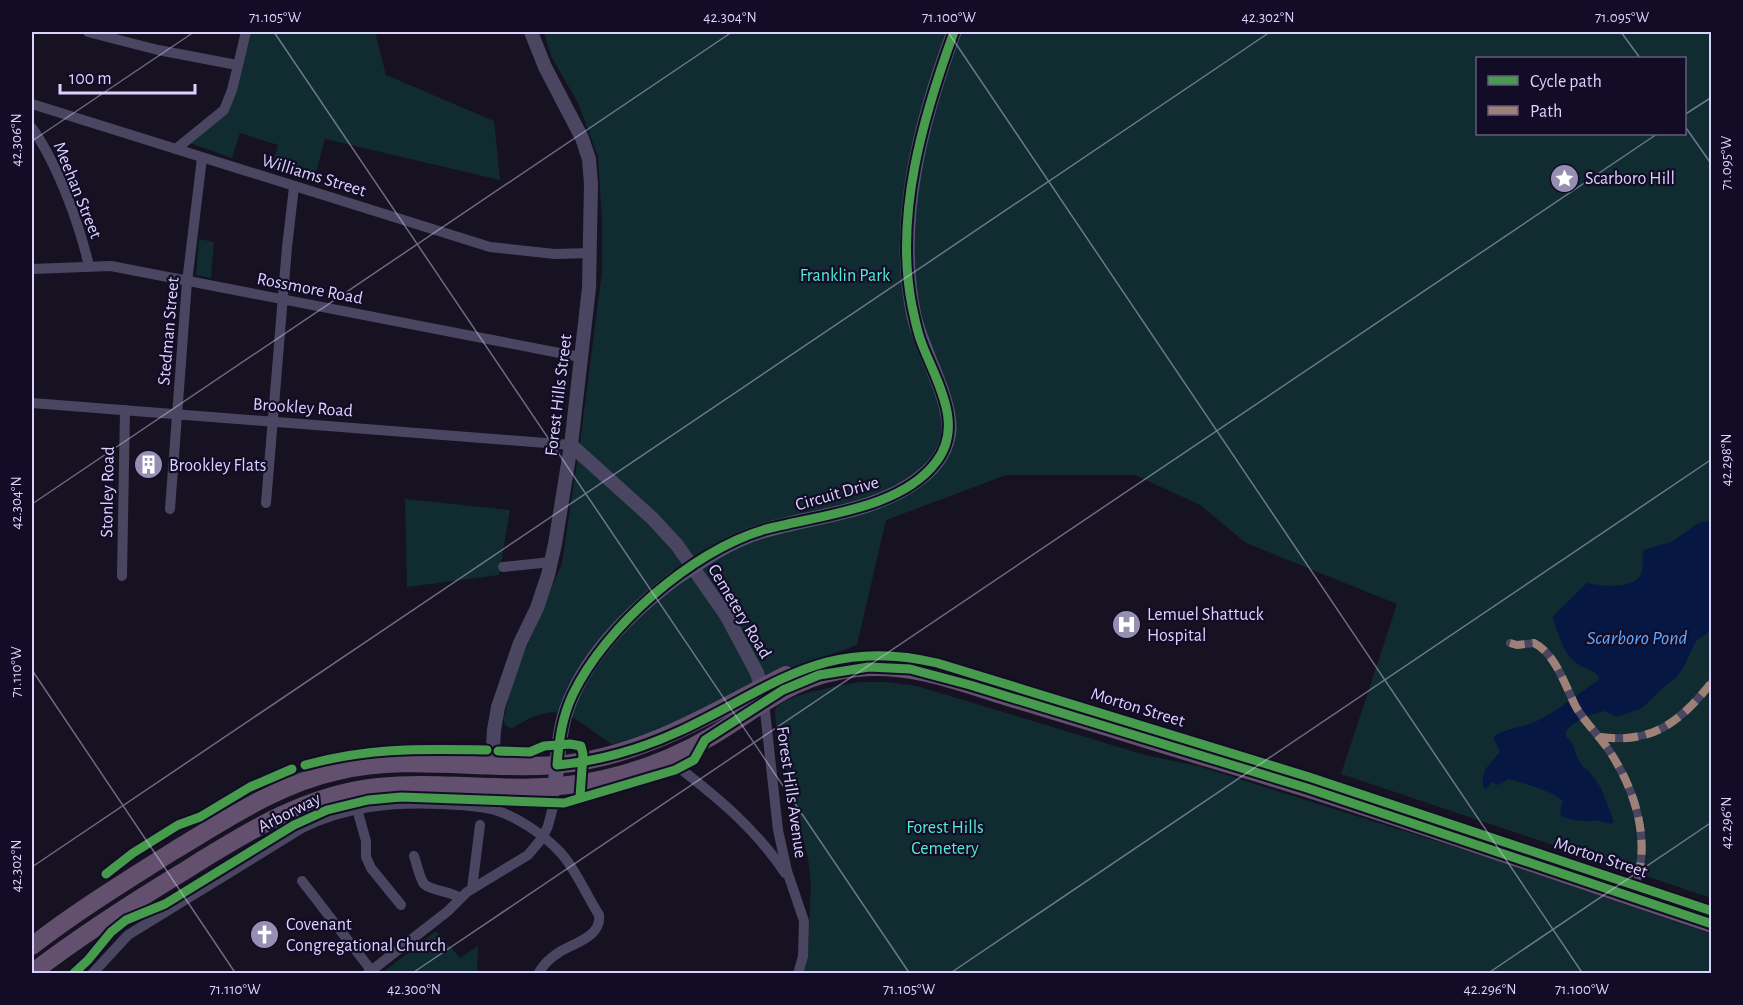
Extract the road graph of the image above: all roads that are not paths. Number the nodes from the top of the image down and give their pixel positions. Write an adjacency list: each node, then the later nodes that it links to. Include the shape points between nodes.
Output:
1 (88, 32): 5 (street)
2 (246, 32): 6 (street)
3 (531, 32): 12 (street, Forest Hills Street, via 589,159)
4 (954, 32): 34 (main road, Circuit Drive, bridge, via 914,171 907,258 918,332 947,411 945,447 920,479 890,495 856,508 755,533 674,579 620,628 581,680 564,719)
5 (132, 37): 6 (street, via 158,50)
6 (237, 65): 9 (street, via 224,110)
7 (32, 104): 9 (street, Williams Street)
8 (32, 128): 13 (street, Meehan Street, via 56,170)
9 (176, 148): 10 (street, Williams Street)
10 (202, 158): 11 (street, Williams Street); 15 (street, Stedman Street)
11 (294, 187): 12 (street, Williams Street, via 490,247 555,254); 16 (street)
12 (591, 253): 17 (street, Forest Hills Street)
13 (89, 266): 14 (street, Rossmore Road); 15 (street, Rossmore Road, via 111,266)
14 (32, 269)
15 (187, 282): 16 (street, Rossmore Road); 20 (street, Stedman Street)
16 (284, 300): 17 (street, Rossmore Road); 21 (street)
17 (580, 357): 22 (street, Forest Hills Street)
18 (32, 403): 19 (street, Brookley Road)
19 (125, 410): 20 (street, Brookley Road); 27 (street, Stonley Road)
20 (177, 413): 21 (street, Brookley Road); 24 (street, Stedman Street)
21 (273, 421): 22 (street, Brookley Road); 23 (street)
22 (571, 445): 25 (street, Forest Hills Street); 30 (street, Cemetery Road, via 674,541 726,615 755,669)
23 (266, 503)
24 (171, 508)
25 (551, 562): 26 (street); 33 (street, Forest Hills Street, via 498,706)
26 (503, 567)
27 (122, 576)
28 (1510, 643): 31 (street, via 1539,646 1557,668 1587,723)
29 (1712, 682): 31 (street, via 1693,705 1655,731 1627,739)
30 (763, 695): 32 (highway, Morton Street, via 709,738); 34 (highway, Morton Street, via 648,745 603,758); 42 (street, Forest Hills Avenue, via 775,814); 43 (highway, Morton Street, via 801,669 838,659 881,655 927,661 1309,777); 49 (highway, Morton Street, via 839,671 886,667 920,671 1307,788)
31 (1600, 737): 43 (street, via 1632,794 1640,824 1641,869)
32 (668, 759): 35 (highway, Morton Street, via 617,776); 42 (street, Forest Hills Avenue, via 740,818 768,849)
33 (492, 765): 34 (highway, Arborway); 40 (highway, Arborway, via 383,764 321,775 252,804)
34 (557, 765): 35 (main road, Circuit Drive)
35 (555, 787): 38 (street); 44 (highway, Arborway, via 405,785 332,796 267,821)
36 (357, 808): 38 (street, Arborway, via 411,803 473,805 510,816); 47 (street, via 366,841 366,858); 51 (street, Arborway, via 302,828 137,929 119,942)
37 (480, 825): 45 (street)
38 (543, 837): 45 (street, via 528,855); 54 (street, Arborway, via 563,855 600,921 592,934 557,953)
39 (414, 856): 46 (street, via 426,885)
40 (159, 861): 44 (highway, via 163,874); 50 (highway, Arborway)
41 (302, 881): 52 (street)
42 (792, 886): 55 (street, Forest Hills Avenue, via 804,921)
43 (1635, 886): 48 (highway, Morton Street)
44 (157, 888): 53 (highway, Arborway)
45 (472, 889): 46 (street)
46 (460, 898): 52 (street)
47 (401, 905)
48 (1712, 911)
49 (1712, 924)
50 (32, 946)
51 (96, 972)
52 (369, 972)
53 (32, 973)
54 (538, 974)
55 (798, 974)

